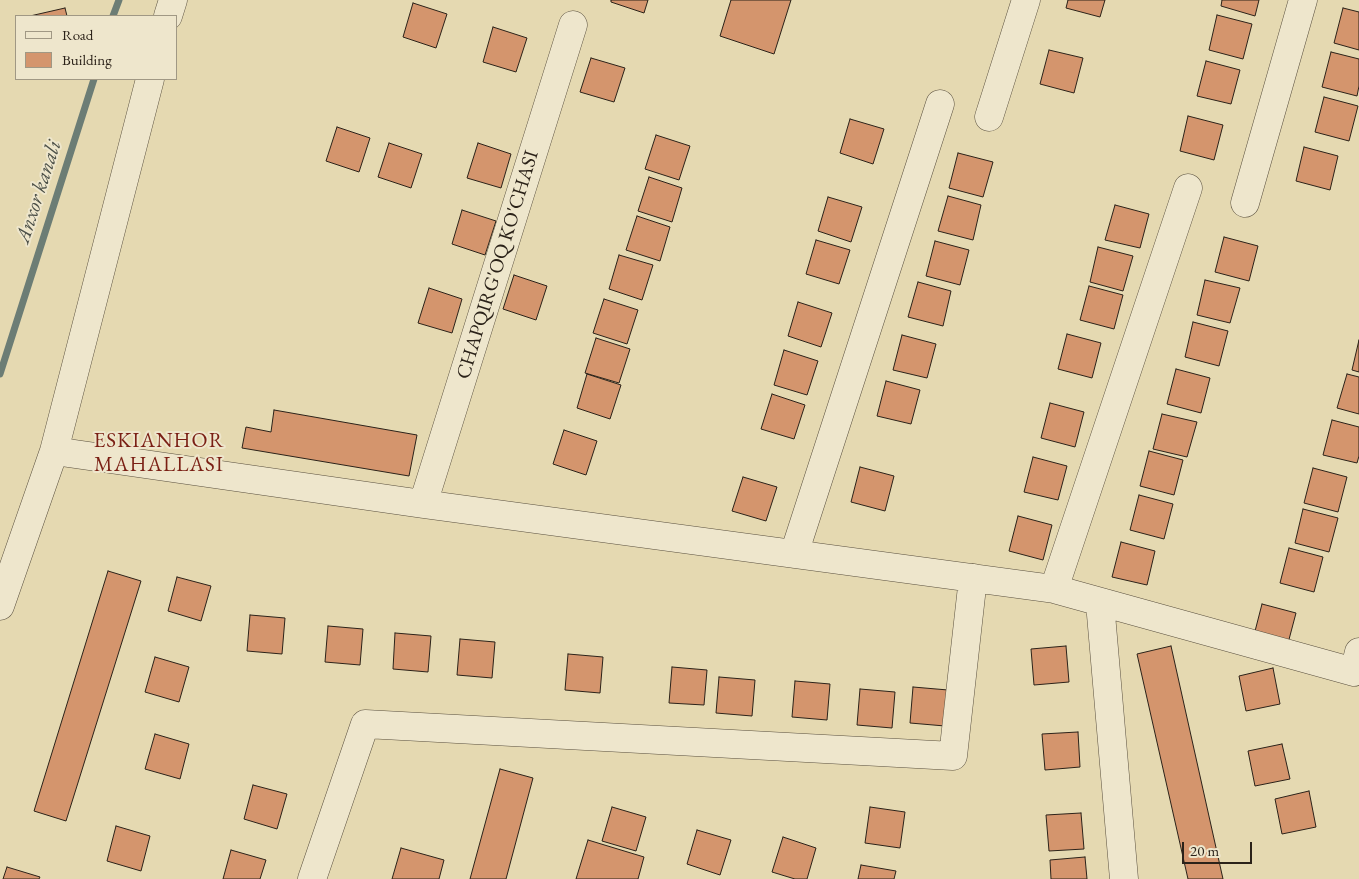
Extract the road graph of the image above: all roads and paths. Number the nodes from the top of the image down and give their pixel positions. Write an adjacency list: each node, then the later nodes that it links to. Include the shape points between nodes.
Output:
1 (173, 0): 4 (street)
2 (1026, 0): 8 (street)
3 (1303, 0): 10 (street)
4 (168, 15)
5 (573, 25): 12 (street, CHAPQIRG'OQ KO'CHASI)
6 (150, 80): 11 (street)
7 (940, 104): 13 (street)
8 (989, 117)
9 (1188, 188): 15 (street)
10 (1245, 203)
11 (54, 451): 12 (street); 17 (street)
12 (423, 504): 13 (street)
13 (794, 554): 14 (street)
14 (973, 578): 15 (street); 19 (street, via 954,756 365,724)
15 (1054, 589): 16 (street)
16 (1100, 603): 18 (street, via 1354,672); 20 (street)
17 (0, 606)
18 (1359, 652)
19 (312, 879)
20 (1124, 879)

